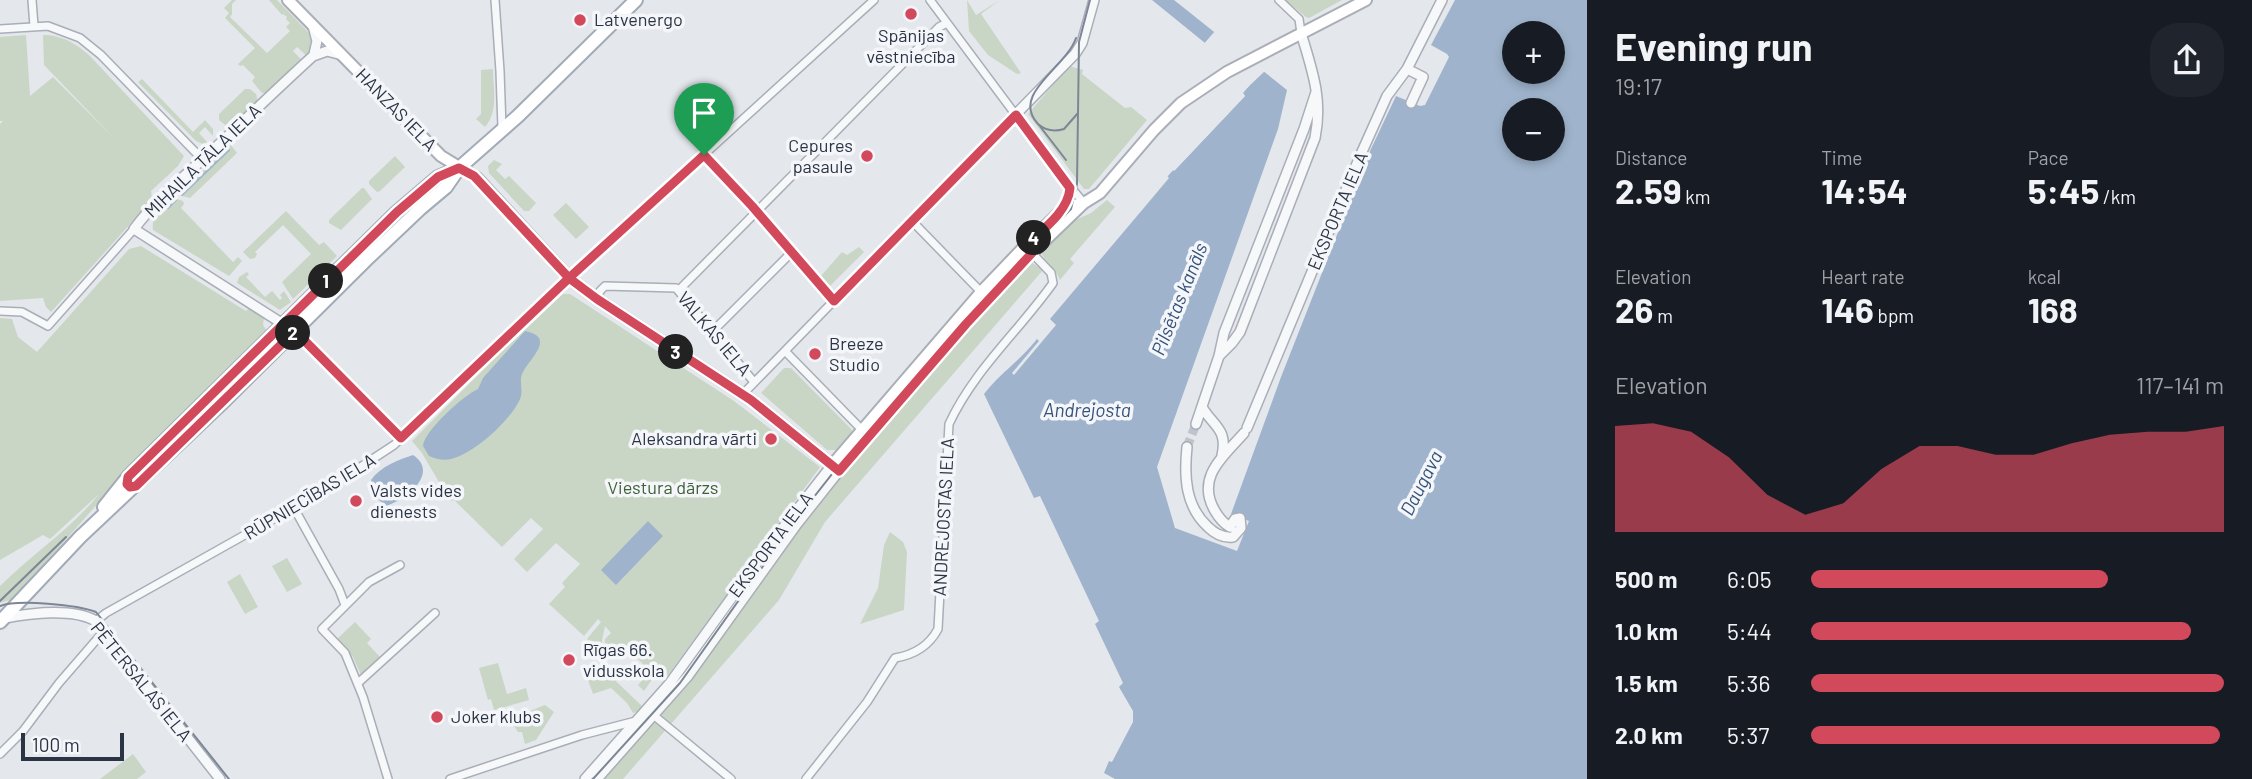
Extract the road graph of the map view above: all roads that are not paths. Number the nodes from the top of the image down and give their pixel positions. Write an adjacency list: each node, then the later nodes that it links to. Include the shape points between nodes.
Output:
1 (32, 0): 12 (street)
2 (288, 0): 13 (main road, HANZAS IELA)
3 (495, 0): 22 (street)
4 (636, 0): 22 (main road)
5 (874, 0): 23 (street, RŪPNIECĪBAS IELA)
6 (930, 0): 11 (street)
7 (1094, 0): 21 (street, via 1075,54)
8 (1279, 0): 15 (street, via 1299,19)
9 (1366, 0): 15 (main road, EKSPORTA IELA)
10 (1442, 0): 18 (street, EKSPORTA IELA)
11 (947, 23): 21 (street); 29 (street)
12 (34, 26): 14 (street); 24 (street, via 70,33 89,44)
13 (313, 26): 16 (street); 17 (main road, HANZAS IELA)
14 (0, 29)
15 (1301, 33): 19 (street); 27 (main road, EKSPORTA IELA, via 1227,72 1181,103 1108,184)
16 (314, 54): 17 (street, via 332,51); 24 (street, MIHAILA TĀLA IELA)
17 (343, 56): 25 (main road, HANZAS IELA, via 441,156)
18 (1407, 69): 20 (street, via 1423,77); 51 (street, EKSPORTA IELA, via 1387,96 1361,154 1246,431)
19 (1316, 92): 43 (street); 43 (street, via 1319,118 1303,171 1240,332)
20 (1411, 103)
21 (1016, 115): 26 (street); 30 (street)
22 (502, 128): 25 (main road)
23 (704, 155): 29 (street); 34 (street, RŪPNIECĪBAS IELA)
24 (202, 159): 31 (street, MIHAILA TĀLA IELA)
25 (459, 168): 34 (main road, HANZAS IELA, via 477,178); 40 (main road, via 426,186)
26 (1070, 188): 27 (street); 28 (street)
27 (1084, 203): 28 (main road, EKSPORTA IELA); 32 (main road, EKSPORTA IELA)
28 (1065, 207): 32 (main road, EKSPORTA IELA)
29 (756, 213): 33 (street); 35 (street)
30 (912, 220): 36 (street); 38 (street)
31 (134, 229): 39 (street, MIHAILA TĀLA IELA, via 48,326 22,312); 40 (street)
32 (1028, 249): 36 (main road, EKSPORTA IELA); 74 (street, ANDREJOSTAS IELA, via 1051,273 1053,284 981,371 950,424 937,629 916,652 895,658 867,702)
33 (791, 253): 38 (street); 41 (street)
34 (569, 278): 37 (main road, HANZAS IELA); 49 (street, RŪPNIECĪBAS IELA)
35 (679, 290): 37 (street, VALKAS IELA, via 605,286); 41 (street, VALKAS IELA)
36 (985, 296): 48 (main road, EKSPORTA IELA)
37 (597, 299): 45 (main road, HANZAS IELA)
38 (834, 301): 42 (street)
39 (0, 311)
40 (289, 327): 49 (street); 55 (main road, via 132,482)
41 (712, 332): 44 (street, VALKAS IELA)
42 (785, 351): 44 (street); 48 (street)
43 (1219, 356): 46 (street)
44 (754, 382): 45 (street)
45 (742, 395): 52 (main road, HANZAS IELA)
46 (1202, 407): 47 (street); 51 (street, via 1223,435)
47 (1196, 424)
48 (865, 433): 52 (main road, EKSPORTA IELA)
49 (401, 438): 53 (street, RŪPNIECĪBAS IELA, via 365,466)
50 (1187, 447): 51 (street, via 1191,505 1213,532 1233,537 1241,528 1240,518 1230,527 1225,524 1208,494)
51 (1220, 460)
52 (835, 468): 64 (street, EKSPORTA IELA, via 779,532 670,683); 65 (street, EKSPORTA IELA, via 688,676)
53 (294, 508): 56 (street); 60 (street, RŪPNIECĪBAS IELA)
54 (400, 565): 56 (street, via 372,580)
55 (25, 597): 57 (street); 59 (main road)
56 (345, 605): 62 (street, via 322,629 345,653)
57 (36, 613): 59 (street, PĒTERSALAS IELA); 60 (street, PĒTERSALAS IELA, via 78,615)
58 (435, 613): 62 (street)
59 (3, 620)
60 (96, 621): 61 (street, PĒTERSALAS IELA)
61 (104, 631): 67 (street); 68 (street, PĒTERSALAS IELA)
62 (358, 683): 69 (street)
63 (657, 718): 73 (street)
64 (637, 720): 65 (street); 66 (street, EKSPORTA IELA)
65 (648, 724): 66 (street, EKSPORTA IELA)
66 (627, 732): 70 (street, via 582,736); 71 (street, EKSPORTA IELA); 72 (street, EKSPORTA IELA)
67 (0, 754)
68 (219, 779)
69 (387, 779)
70 (450, 779)
71 (585, 779)
72 (597, 779)
73 (731, 779)
74 (806, 779)

